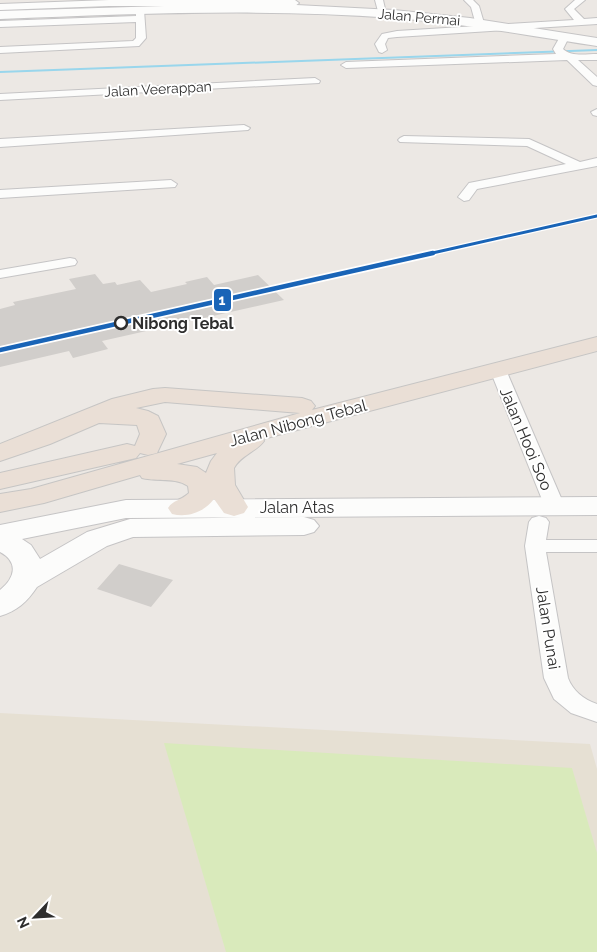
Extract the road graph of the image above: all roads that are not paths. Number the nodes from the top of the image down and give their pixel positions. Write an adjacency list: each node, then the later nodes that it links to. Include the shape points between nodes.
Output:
1 (468, 0): 13 (street, via 475,6)
2 (581, 0): 12 (street, via 570,9)
3 (109, 1): 4 (street); 5 (street)
4 (34, 3): 7 (street)
5 (199, 4): 6 (street, Jalan Permai); 9 (street, Jalan Permai)
6 (296, 4): 8 (street, Jalan Permai)
7 (0, 7)
8 (380, 7): 13 (street, Jalan Permai)
9 (140, 14): 10 (street, Jalan Permai); 14 (street); 18 (street, via 141,38 136,44)
10 (0, 15)
11 (597, 21): 12 (street)
12 (580, 22): 15 (street)
13 (478, 23): 15 (street, Jalan Permai)
14 (0, 24)
15 (511, 28): 17 (street, Jalan Permai); 19 (street, via 385,36 380,44)
16 (597, 42): 17 (street, Jalan Permai)
17 (563, 49): 20 (street); 21 (street); 23 (street)
18 (0, 50)
19 (382, 50)
20 (597, 57)
21 (346, 65)
22 (315, 82): 24 (street, Jalan Veerappan)
23 (597, 83)
24 (0, 97)
25 (244, 128): 27 (street)
26 (404, 140): 29 (street, via 529,143)
27 (0, 143)
28 (597, 162): 29 (street)
29 (577, 166): 32 (street, via 473,186)
30 (171, 184): 31 (street)
31 (0, 194)
32 (464, 197)
33 (70, 262): 34 (street)
34 (0, 274)
35 (597, 327): 38 (highway, Jalan Nibong Tebal)
36 (597, 344): 37 (highway, Jalan Nibong Tebal)
37 (498, 370): 40 (highway, Jalan Nibong Tebal); 50 (street, Jalan Hooi Soo)
38 (302, 406): 39 (highway, via 148,396 106,409); 41 (highway, Jalan Nibong Tebal)
39 (80, 423): 41 (highway, via 100,418 139,416 149,421 153,434); 42 (highway)
40 (274, 428): 43 (highway, Jalan Nibong Tebal); 47 (highway, via 224,459 219,482)
41 (148, 447): 44 (highway, Jalan Nibong Tebal)
42 (0, 453)
43 (123, 472): 45 (highway, Jalan Nibong Tebal); 48 (highway, via 188,473 196,476 202,482 203,495)
44 (0, 481)
45 (0, 503)
46 (597, 506): 50 (street, Jalan Atas)
47 (234, 507): 48 (street, Jalan Atas); 50 (street, Jalan Atas)
48 (182, 508): 51 (street, Jalan Atas, via 126,509)
49 (597, 521): 50 (street, Jalan Atas)
50 (543, 525): 53 (street); 54 (street, Jalan Atas, via 130,528 97,539); 56 (street, Jalan Punai, via 556,678 562,693 580,707)
51 (0, 534)
52 (0, 541): 54 (street, via 14,546 24,556 28,567)
53 (597, 546)
54 (26, 580): 55 (street, Jalan Atas)
55 (1, 605)
56 (597, 713)

